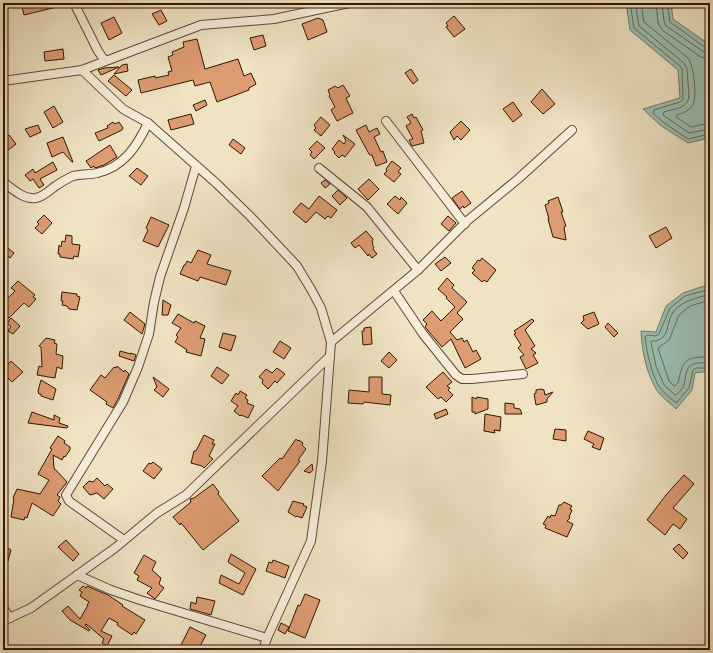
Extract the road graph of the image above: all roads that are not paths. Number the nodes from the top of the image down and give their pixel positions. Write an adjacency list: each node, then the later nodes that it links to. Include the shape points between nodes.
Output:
1 (74, 3): 3 (street)
2 (349, 3): 3 (street, via 274,19 201,25)
3 (105, 61): 4 (street)
4 (82, 70): 5 (street); 7 (street, via 122,109)
5 (3, 81)
6 (386, 121): 12 (street)
7 (148, 123): 9 (street); 11 (street, via 131,153 108,169 71,177 36,198 27,197)
8 (572, 130): 12 (street)
9 (196, 166): 15 (street, via 250,216 297,266 321,308); 18 (street, via 180,222 160,277 149,334 138,367 123,402 66,495 69,501)
10 (319, 168): 13 (street, via 367,207)
11 (3, 182)
12 (465, 224): 13 (street)
13 (418, 270): 14 (street)
14 (394, 291): 15 (street); 17 (street, via 423,334 462,379)
15 (331, 342): 16 (street)
16 (330, 356): 18 (street, via 186,495 157,513); 22 (street, via 322,461 311,541)
17 (523, 374)
18 (124, 540): 19 (street)
19 (77, 575): 21 (street, via 31,608); 22 (street, via 133,598)
20 (3, 608): 21 (street)
21 (6, 620)
22 (267, 638): 23 (street)
23 (264, 650)

